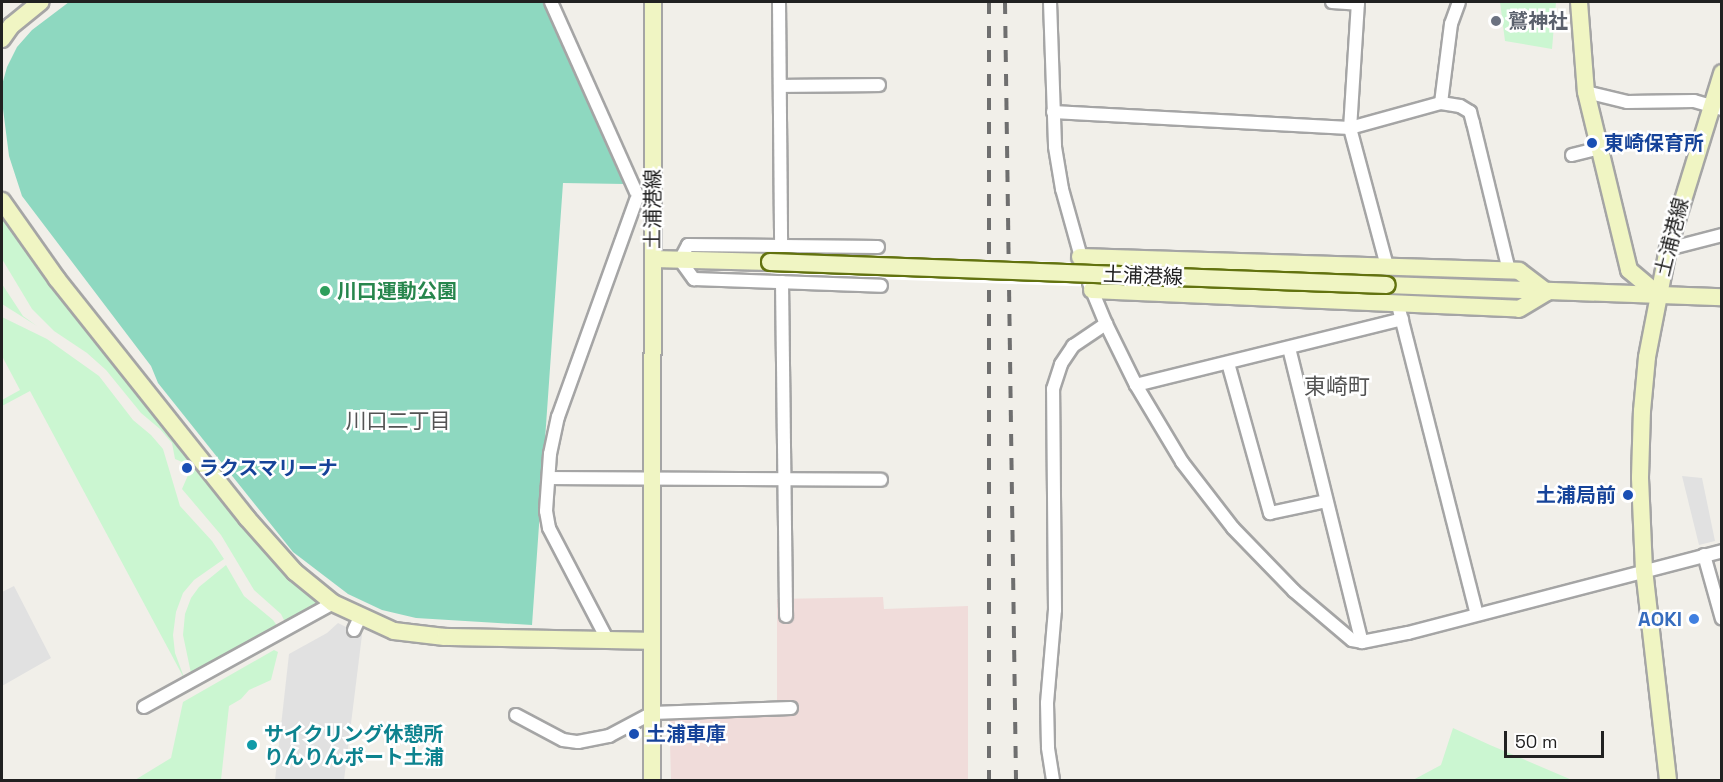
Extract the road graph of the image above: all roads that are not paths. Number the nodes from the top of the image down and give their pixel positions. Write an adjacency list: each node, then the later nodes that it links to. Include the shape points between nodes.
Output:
1 (41, 2): 10 (main road, via 11,26)
2 (551, 2): 42 (street, via 636,196 558,417)
3 (653, 2): 27 (main road, 土浦港線)
4 (779, 2): 13 (street)
5 (1050, 2): 17 (street)
6 (1332, 2): 9 (street)
7 (1459, 2): 15 (street, via 1451,24)
8 (1579, 2): 14 (main road)
9 (1358, 3): 18 (street)
10 (2, 39)
11 (1722, 73): 16 (main road, 土浦港線)
12 (879, 85): 13 (street)
13 (780, 86): 23 (street)
14 (1586, 92): 16 (street, via 1627,102 1672,100); 19 (main road)
15 (1441, 103): 18 (street); 30 (street, via 1470,112)
16 (1716, 107): 25 (main road, 土浦港線)
17 (1053, 112): 18 (street); 26 (street, via 1062,189)
18 (1350, 128): 29 (street)
19 (1600, 148): 20 (street); 35 (main road, via 1629,270)
20 (1572, 155)
21 (2, 201): 50 (main road, via 57,279 247,518 295,572)
22 (1722, 235): 25 (street)
23 (781, 246): 24 (street); 28 (street, via 688,245)
24 (879, 247)
25 (1668, 249): 35 (main road, 土浦港線)
26 (1080, 257): 29 (main road); 33 (street)
27 (653, 259): 28 (main road, 土浦港線); 44 (main road)
28 (680, 260): 31 (street, via 694,279); 34 (main road, 土浦港線, bridge)
29 (1387, 266): 34 (main road, via 1519,271)
30 (1508, 267)
31 (782, 282): 32 (street); 43 (street)
32 (881, 286)
33 (1092, 290): 37 (main road); 38 (street)
34 (1547, 292): 35 (main road, 土浦港線); 37 (main road, via 1519,309)
35 (1659, 295): 36 (main road); 49 (main road, via 1647,357 1641,422)
36 (1722, 297)
37 (1400, 312): 39 (street); 51 (street)
38 (1106, 324): 41 (street); 62 (street, via 1073,346 1053,389 1055,610 1047,703)
39 (1289, 348): 40 (street); 46 (street)
40 (1228, 363): 41 (street); 46 (street, via 1270,513)
41 (1136, 385): 56 (street, via 1182,462 1233,528 1294,591 1353,640)
42 (549, 478): 44 (street); 54 (street, via 549,528)
43 (786, 479): 44 (street); 45 (street); 52 (street)
44 (652, 480): 55 (main road)
45 (881, 480)
46 (1326, 501): 56 (street)
47 (1722, 551): 48 (street)
48 (1704, 555): 49 (street); 53 (street)
49 (1644, 570): 51 (street); 63 (main road)
50 (333, 603): 54 (main road, via 357,623 394,631 445,637); 57 (street)
51 (1477, 614): 56 (street)
52 (786, 616)
53 (1722, 619)
54 (607, 639): 55 (main road)
55 (651, 641): 59 (main road)
56 (1362, 642)
57 (144, 707)
58 (791, 708): 59 (street)
59 (652, 713): 60 (street, via 609,736 578,742 563,740); 61 (main road)
60 (516, 715)
61 (652, 780)
62 (1053, 780)
63 (1668, 780)

